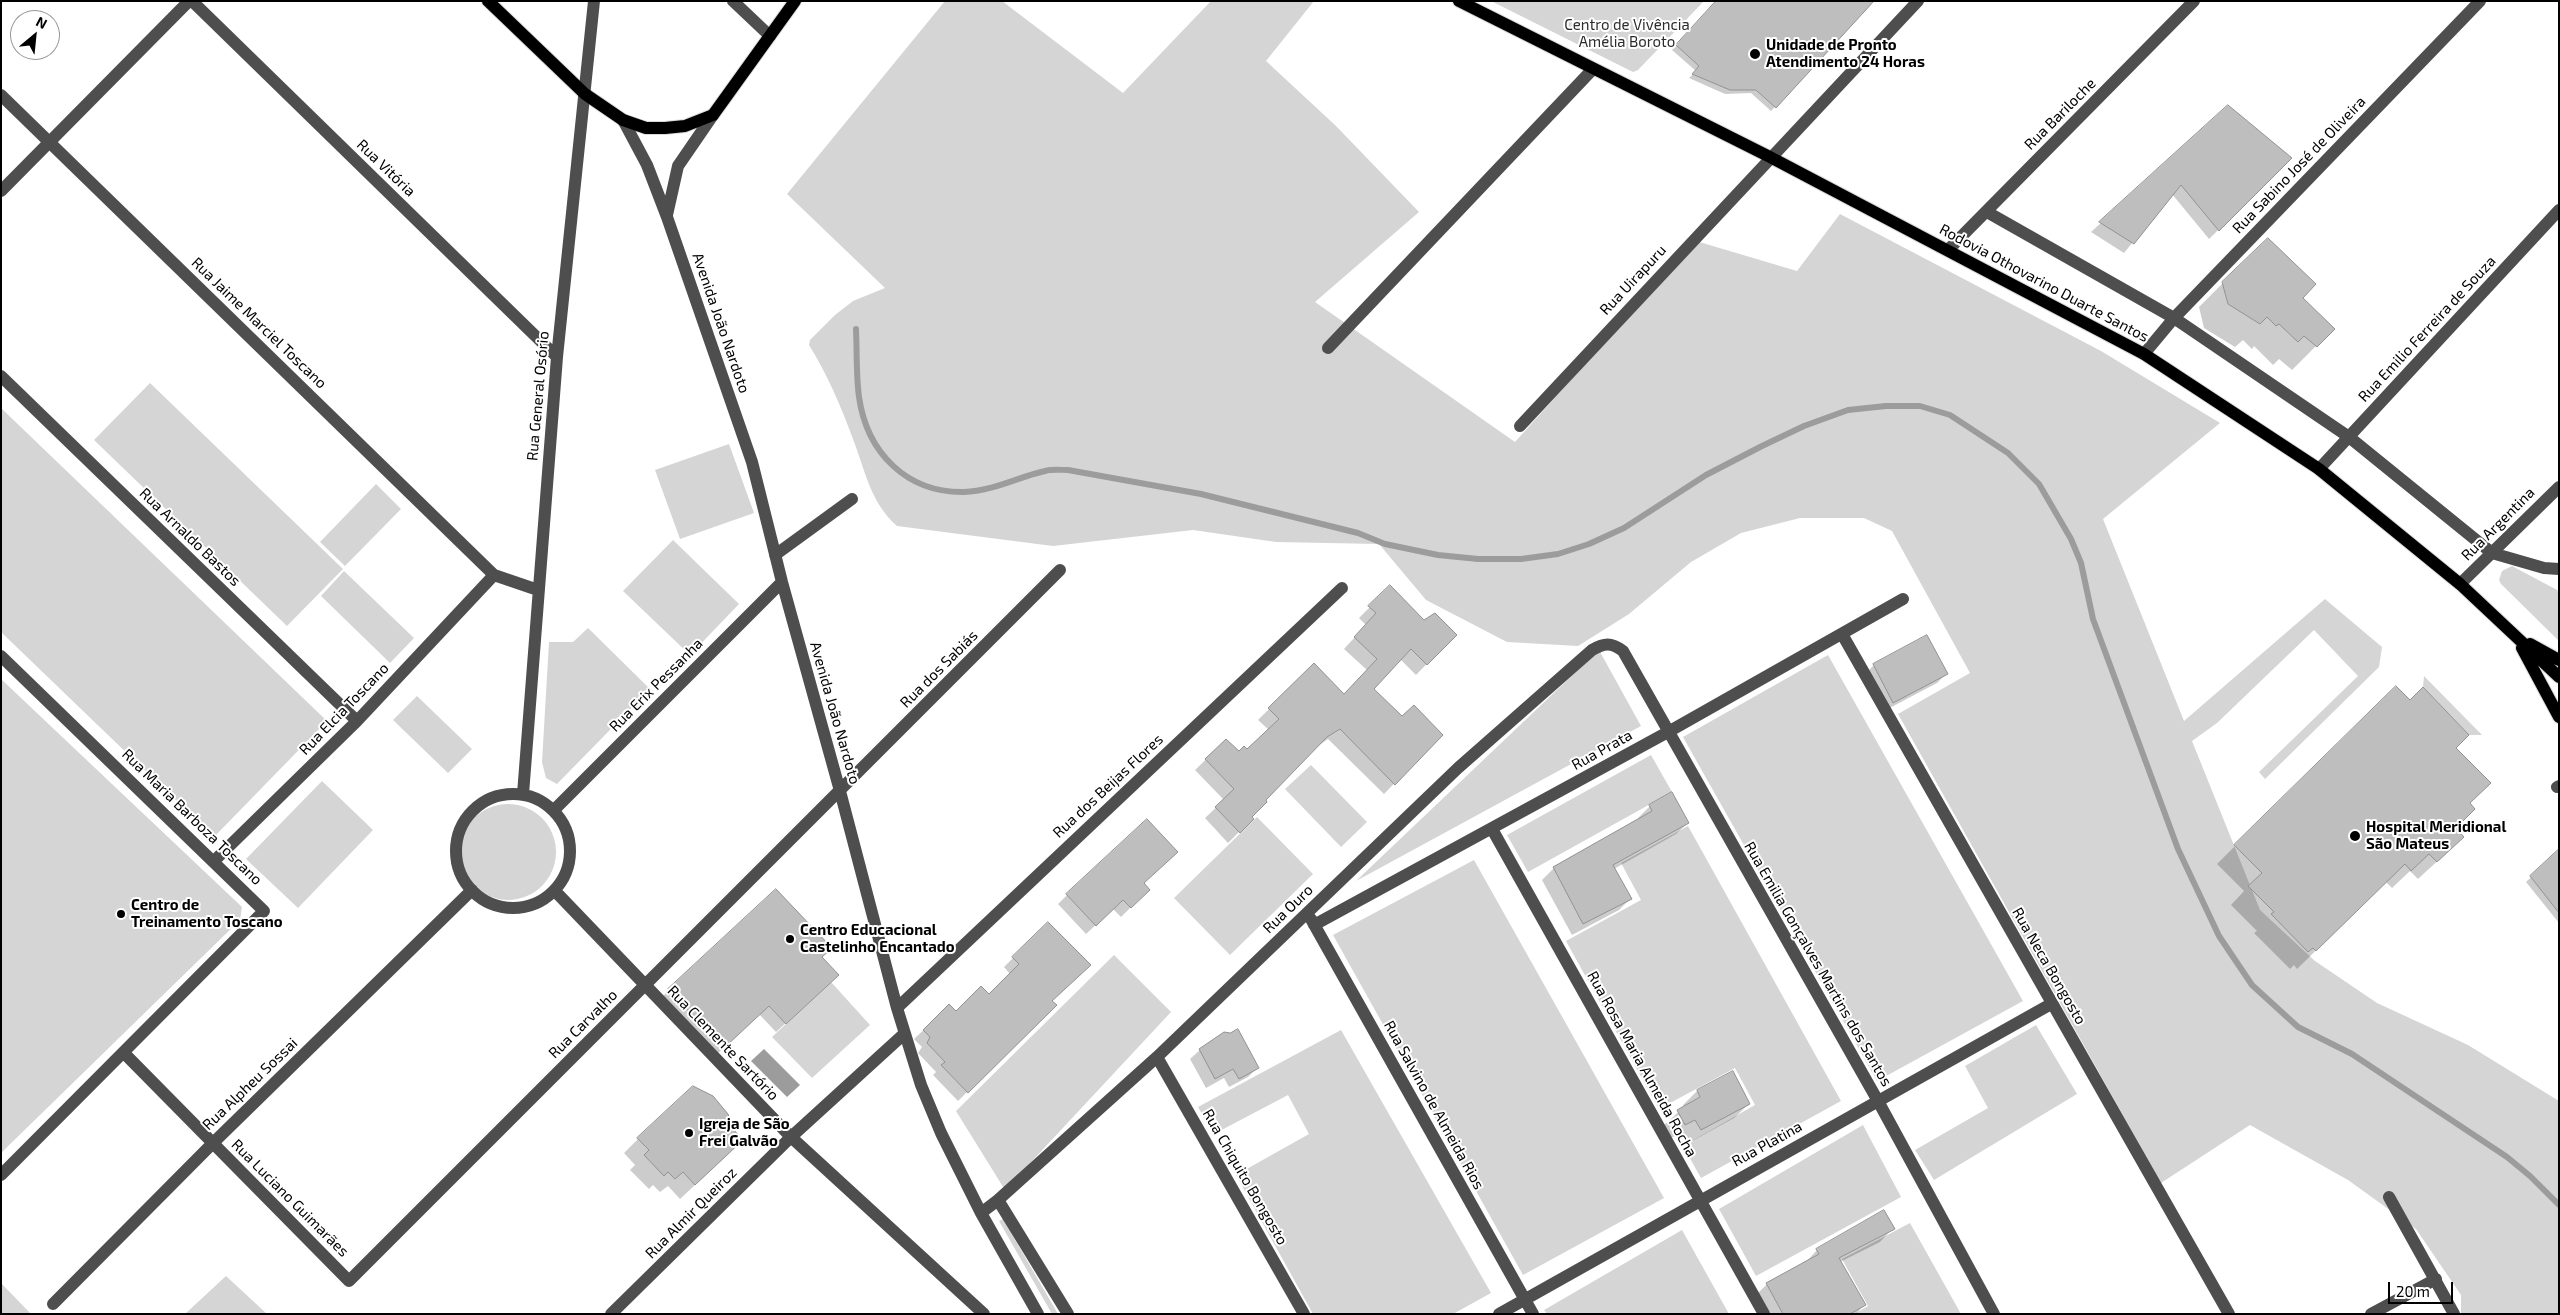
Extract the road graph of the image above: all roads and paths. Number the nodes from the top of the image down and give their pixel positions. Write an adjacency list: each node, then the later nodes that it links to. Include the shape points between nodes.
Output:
1 (190, 1): 16 (street); 26 (street, Rua Vitória)
2 (488, 1): 12 (main road)
3 (594, 1): 12 (street, Rua General Osório)
4 (733, 1): 10 (street)
5 (795, 1): 10 (main road)
6 (1459, 1): 11 (main road, Rodovia Othovarino Duarte Santos)
7 (1918, 1): 17 (street, Rua Uirapuru)
8 (2194, 1): 20 (street, Rua Bariloche)
9 (2480, 1): 23 (street, Rua Sabino José de Oliveira)
10 (770, 36): 14 (main road)
11 (1592, 70): 17 (main road, Rodovia Othovarino Duarte Santos); 24 (street)
12 (585, 94): 15 (main road); 26 (street, Rua General Osório)
13 (1, 95): 16 (street, Rua Jaime Marciel Toscano)
14 (713, 115): 15 (main road, via 685,126 665,128 646,128); 21 (street, via 678,166)
15 (622, 120): 21 (street, Avenida João Nardoto, via 646,165)
16 (50, 142): 18 (street); 37 (street, Rua Jaime Marciel Toscano)
17 (1770, 157): 22 (main road, Rodovia Othovarino Duarte Santos); 28 (street, Rua Uirapuru)
18 (1, 192)
19 (2559, 210): 29 (street, Rua Emilio Ferreira de Souza)
20 (1987, 212): 22 (street, Rua Bariloche); 23 (street)
21 (667, 217): 34 (street, Avenida João Nardoto, via 752,462)
22 (1948, 250): 25 (main road, Rodovia Othovarino Duarte Santos)
23 (2174, 318): 25 (street, Rua Sabino José de Oliveira); 29 (street)
24 (1328, 348)
25 (2144, 354): 30 (main road, Rodovia Othovarino Duarte Santos)
26 (557, 357): 41 (street, Rua General Osório)
27 (1, 376): 50 (street, Rua Arnaldo Bastos)
28 (1520, 426)
29 (2349, 437): 30 (street, Rua Emilio Ferreira de Souza); 33 (street)
30 (2319, 469): 39 (main road, Rodovia Othovarino Duarte Santos)
31 (2559, 487): 33 (street, Rua Argentina)
32 (852, 499): 34 (street)
33 (2492, 553): 35 (street, via 2544,568); 39 (street, Rua Argentina)
34 (775, 555): 38 (street, Avenida João Nardoto)
35 (2559, 569)
36 (1060, 570): 52 (street, Rua dos Sabiás)
37 (494, 575): 41 (street); 50 (street, Rua Elcia Toscano)
38 (782, 582): 52 (street, Avenida João Nardoto); 54 (street, Rua Erix Pessanha)
39 (2460, 584): 44 (main road, Rodovia Othovarino Duarte Santos)
40 (1342, 588): 63 (street, Rua dos Beijas Flores)
41 (538, 590): 53 (street, Rua General Osório)
42 (1903, 599): 43 (street, Rua Prata)
43 (1842, 634): 51 (street, Rua Prata); 62 (street, Rua Neca Bongosto)
44 (2516, 637): 47 (main road); 48 (main road, Rodovia Othovarino Duarte Santos); 49 (main road)
45 (1602, 644): 51 (street, Rua Emilia Gonçalves Martins dos Santos, via 1623,650); 59 (street, Rua Ouro, via 1458,768)
46 (1, 656): 56 (street, Rua Maria Barboza Toscano)
47 (2559, 660)
48 (2559, 677)
49 (2559, 717)
50 (357, 721): 56 (street, Rua Elcia Toscano)
51 (1668, 732): 55 (street, Rua Prata); 67 (street, Rua Emilia Gonçalves Martins dos Santos)
52 (840, 791): 61 (street, Rua Carvalho); 63 (street, Avenida João Nardoto)
53 (523, 794): 54 (street); 57 (street, via 496,796 472,810 465,820 456,856 464,880)
54 (554, 810): 58 (street, via 566,829 571,851 570,865)
55 (1492, 829): 60 (street, Rua Prata); 73 (street, Rua Rosa Maria Almeida Rocha)
56 (214, 862): 65 (street, Rua Maria Barboza Toscano, via 264,911)
57 (472, 890): 58 (street, via 494,905 520,908); 69 (street, Rua Alpheu Sossai)
58 (555, 891): 61 (street, Rua Clemente Sartório)
59 (1307, 912): 60 (street, Rua Salvino de Almeida Rios); 66 (street, Rua Ouro)
60 (1314, 924): 77 (street, Rua Salvino de Almeida Rios)
61 (645, 986): 68 (street, Rua Clemente Sartório); 76 (street, Rua Carvalho)
62 (2051, 1004): 67 (street, Rua Platina); 88 (street, Rua Neca Bongosto)
63 (897, 1008): 64 (street, Avenida João Nardoto)
64 (904, 1034): 68 (street, Rua Almir Queiroz); 74 (street, Avenida João Nardoto, via 941,1134)
65 (124, 1053): 69 (street, Rua Luciano Guimarães); 70 (street, Rua Maria Barboza Toscano)
66 (1157, 1057): 72 (street, Rua Ouro); 83 (street, Rua Chiquito Bongosto)
67 (1878, 1101): 73 (street, Rua Platina); 87 (street, Rua Emilia Gonçalves Martins dos Santos)
68 (791, 1137): 79 (street, Rua Almir Queiroz); 80 (street, Rua Clemente Sartório)
69 (212, 1144): 76 (street, Rua Luciano Guimarães); 78 (street, Rua Alpheu Sossai)
70 (1, 1174)
71 (2389, 1197): 75 (street)
72 (998, 1200): 74 (street); 82 (street)
73 (1700, 1200): 77 (street, Rua Platina); 86 (street, Rua Rosa Maria Almeida Rocha)
74 (981, 1213): 81 (street, Avenida João Nardoto)
75 (2436, 1279): 89 (street); 90 (street)
76 (349, 1281)
77 (1525, 1299): 84 (street, Rua Platina); 85 (street, Rua Salvino de Almeida Rios)
78 (53, 1304)
79 (612, 1314)
80 (984, 1314)
81 (1038, 1314)
82 (1068, 1314)
83 (1304, 1314)
84 (1500, 1314)
85 (1533, 1314)
86 (1764, 1314)
87 (1994, 1314)
88 (2229, 1314)
89 (2371, 1314)
90 (2454, 1314)

